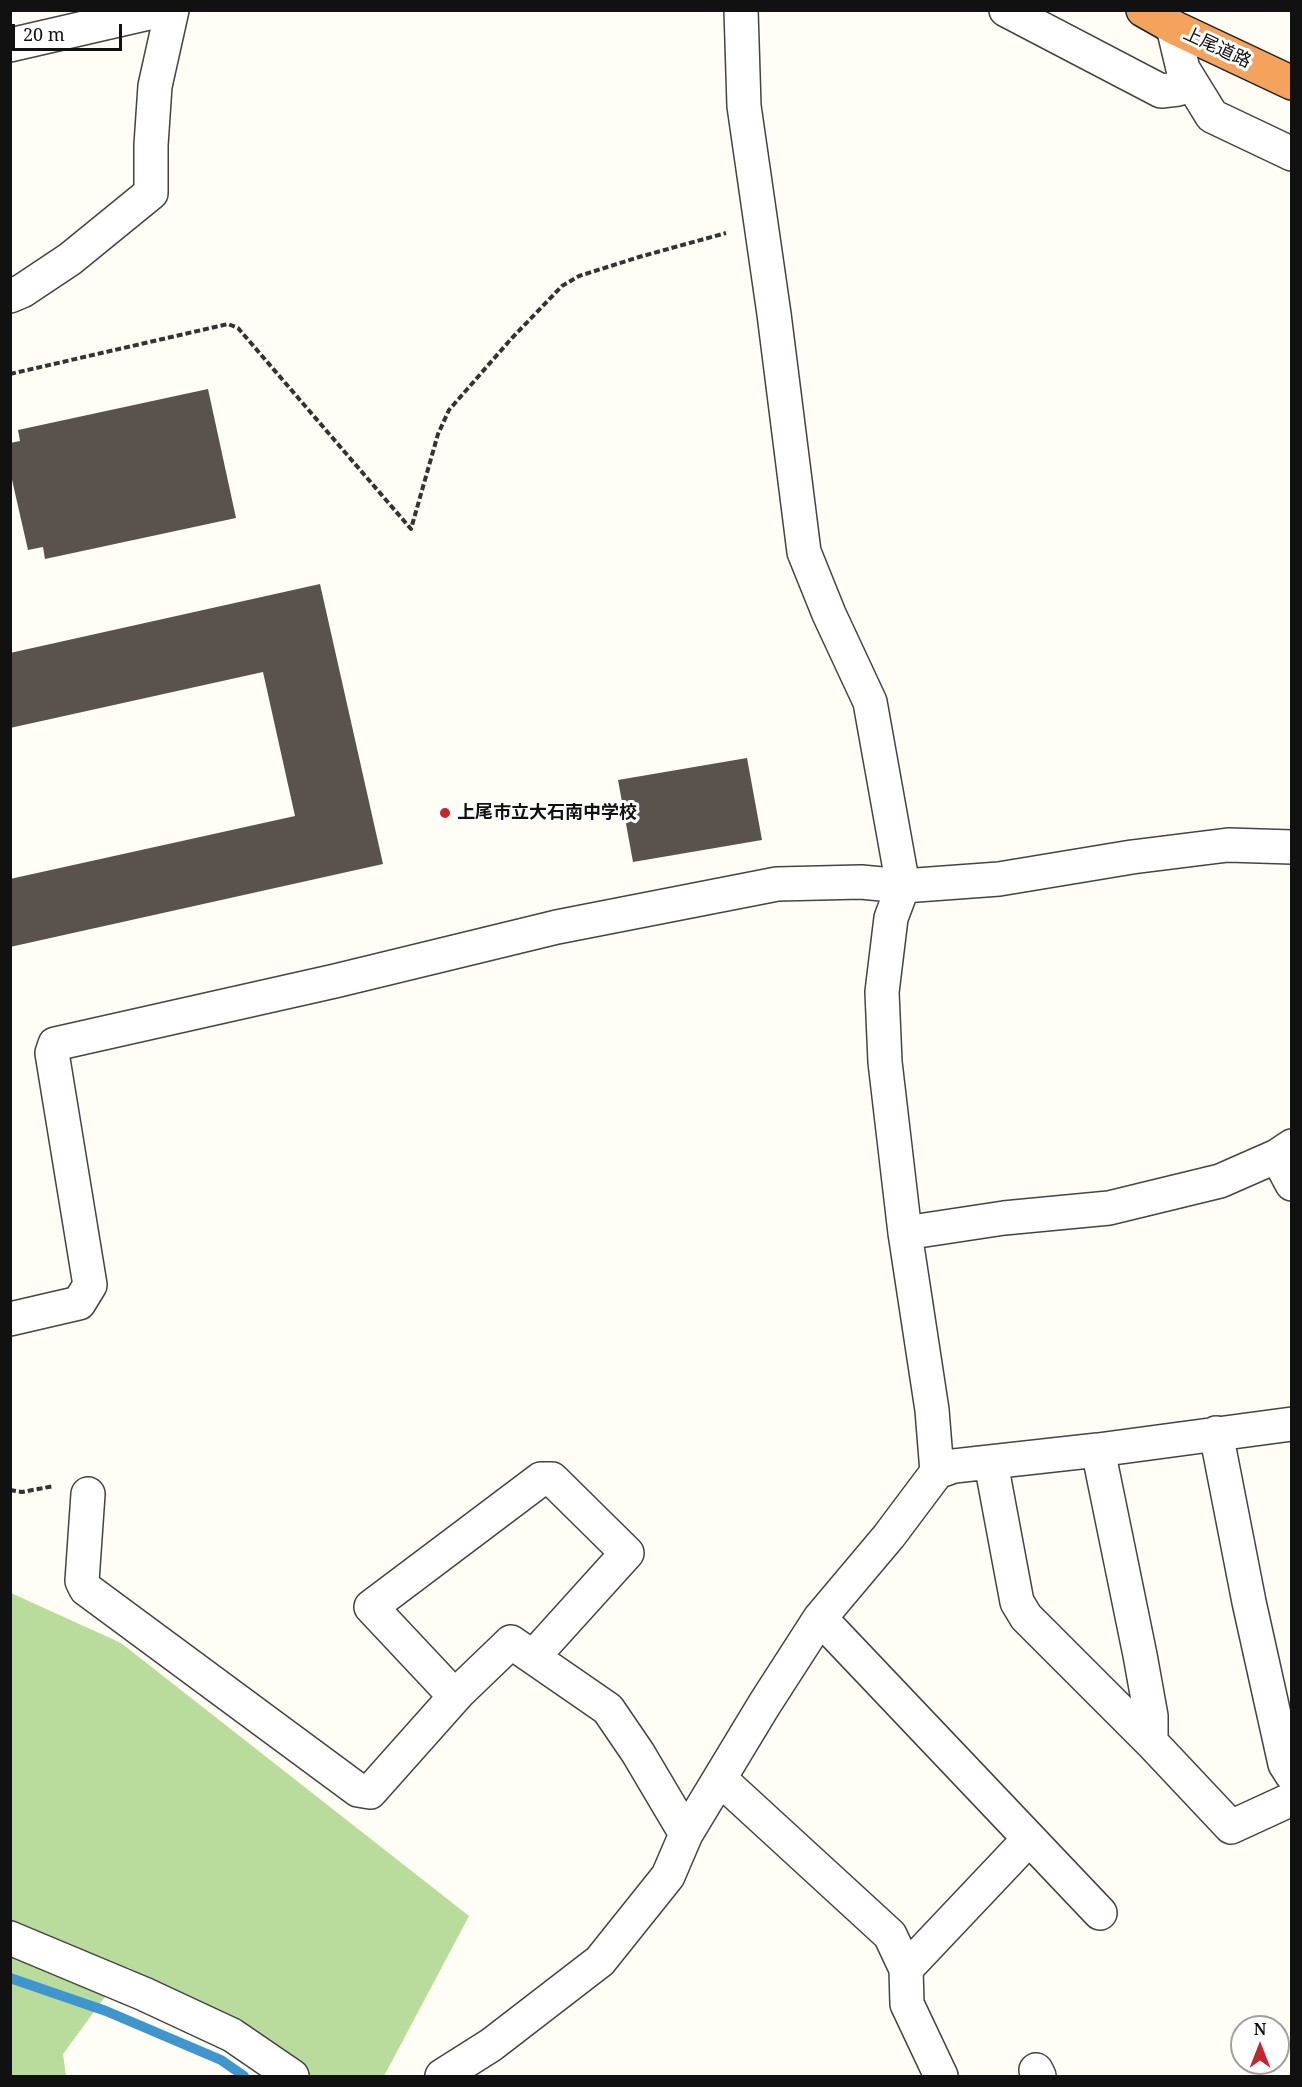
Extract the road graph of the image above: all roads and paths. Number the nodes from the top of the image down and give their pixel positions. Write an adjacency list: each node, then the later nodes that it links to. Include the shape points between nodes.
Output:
1 (162, 10): 7 (street)
2 (172, 10): 12 (street, via 155,86 150,193 70,259)
3 (741, 10): 11 (street, via 744,106)
4 (1006, 10): 9 (street, via 1161,91)
5 (1143, 10): 6 (highway, 上尾道路)
6 (1173, 27): 8 (highway, 上尾道路); 9 (street, via 1183,69)
7 (10, 45)
8 (1292, 83)
9 (1192, 84): 10 (street, via 1212,116)
10 (1292, 154)
11 (761, 223): 13 (path, via 639,257 579,276 562,286 449,410 438,434 411,529 238,328 228,324); 15 (street, via 804,552 870,702)
12 (10, 296)
13 (10, 374)
14 (1292, 847): 15 (street, via 1228,845 999,879)
15 (903, 886): 17 (street, via 891,918 882,992 885,1062); 18 (street, via 861,882 777,884 557,927 55,1044 52,1053 90,1285 79,1303)
16 (1287, 1162): 17 (street, via 1109,1208)
17 (905, 1233): 23 (street, via 932,1410)
18 (10, 1319)
19 (1292, 1424): 20 (street)
20 (1216, 1433): 21 (street); 30 (street, via 1285,1764)
21 (1098, 1450): 22 (street); 29 (street, via 1140,1655 1151,1716)
22 (992, 1463): 23 (street, via 954,1466); 29 (street, via 1017,1602 1026,1617)
23 (937, 1472): 26 (street)
24 (10, 1490): 25 (path, via 58,1486 79,1488)
25 (88, 1494): 28 (street, via 82,1581 86,1589 358,1790 370,1792)
26 (820, 1618): 31 (street); 34 (street)
27 (533, 1657): 28 (street, via 512,1642); 28 (street, via 627,1553 552,1479 541,1479 371,1607 448,1689); 33 (street, via 608,1709)
28 (459, 1692)
29 (1151, 1742): 32 (street, via 1231,1827)
30 (1292, 1775)
31 (720, 1779): 33 (street); 37 (street, via 890,1935)
32 (1292, 1799)
33 (686, 1834): 39 (street, via 668,1876 600,1961 491,2045)
34 (1028, 1840): 35 (street); 37 (street)
35 (1100, 1913)
36 (10, 1938): 38 (street, via 232,2035)
37 (906, 1969): 40 (street, via 907,2004)
38 (292, 2076)
39 (442, 2076)
40 (941, 2076)

